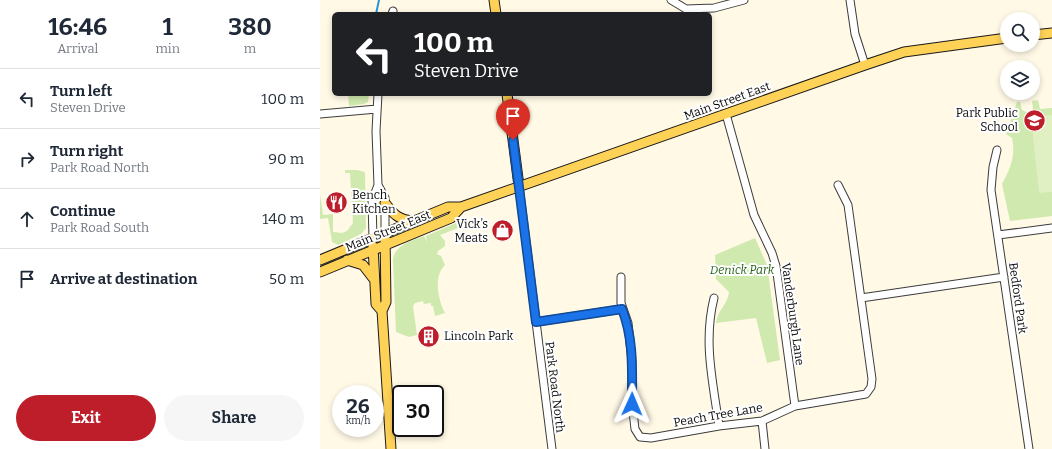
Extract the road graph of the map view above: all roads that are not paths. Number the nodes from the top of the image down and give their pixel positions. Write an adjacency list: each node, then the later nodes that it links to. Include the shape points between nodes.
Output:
1 (494, 0): 5 (main road)
2 (671, 0): 3 (street, via 686,9 714,8)
3 (744, 0)
4 (850, 0): 9 (street, via 854,34)
5 (496, 12)
6 (1052, 33): 7 (main road)
7 (1040, 34)
8 (1000, 39): 9 (main road, Main Street East, via 904,52)
9 (864, 65): 14 (main road, Main Street East)
10 (378, 96): 12 (street)
11 (507, 96): 18 (main road)
12 (376, 108): 13 (street); 16 (street)
13 (320, 114)
14 (726, 114): 18 (main road, Main Street East); 39 (street, Vanderburgh Lane, via 754,215 776,266)
15 (997, 150): 24 (street, Bedford Park, via 991,190)
16 (378, 185): 19 (street); 25 (street, via 372,201)
17 (838, 185): 35 (street, Peach Tree Lane, via 848,205)
18 (519, 186): 20 (main road, Main Street East); 38 (street, Park Road North)
19 (385, 203): 21 (main road, via 395,216); 23 (street)
20 (461, 207): 21 (main road, Main Street East, via 448,207); 26 (main road, Main Street East, via 452,218)
21 (415, 221): 23 (main road, Main Street East)
22 (1052, 228): 24 (street)
23 (385, 233): 25 (main road, Main Street East); 26 (main road)
24 (998, 235): 32 (street, Bedford Park)
25 (373, 238): 27 (main road); 28 (main road, Main Street East)
26 (384, 246): 27 (main road, Main Street East); 37 (main road, via 386,302)
27 (373, 250): 29 (main road, Main Street East); 33 (main road)
28 (320, 260)
29 (347, 260): 30 (main road, Main Street East); 33 (main road, via 363,265)
30 (320, 272)
31 (621, 276): 36 (street, Peach Tree Lane)
32 (1004, 277): 35 (street); 45 (street, Bedford Park)
33 (374, 281): 37 (main road, via 376,304)
34 (714, 298): 41 (street, via 708,340)
35 (861, 298): 39 (street, Peach Tree Lane, via 871,387 866,394)
36 (622, 309): 38 (street); 41 (street, Peach Tree Lane, via 628,323 632,361 632,404 635,429 640,437 651,438)
37 (382, 311): 42 (main road)
38 (536, 322): 43 (street, Park Road North)
39 (795, 406): 40 (street, Peach Tree Lane)
40 (762, 421): 41 (street, Peach Tree Lane); 44 (street)
41 (719, 426)
42 (391, 449)
43 (552, 449)
44 (765, 449)
45 (1029, 449)

